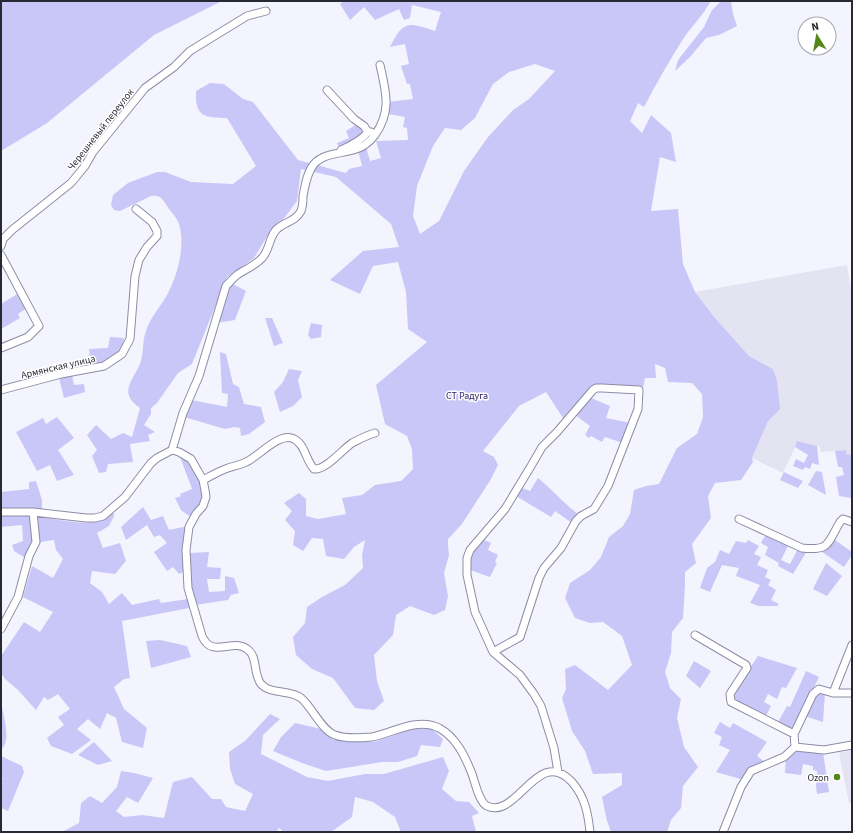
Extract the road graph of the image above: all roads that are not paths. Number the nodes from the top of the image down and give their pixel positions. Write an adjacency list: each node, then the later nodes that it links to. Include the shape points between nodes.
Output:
1 (266, 11): 8 (street, Черешневый переулок, via 246,16 190,51 174,67 145,88 97,146 71,183 3,239)
2 (380, 65): 5 (street, via 386,91 386,114)
3 (327, 90): 4 (street)
4 (368, 132): 5 (street); 6 (street, via 348,147)
5 (376, 134): 6 (street, via 365,146)
6 (330, 155): 13 (street, via 320,159 309,173 301,210 296,218 277,229 262,258 226,286 199,376 183,413)
7 (136, 209): 11 (street, Армянская улица, via 152,222 158,231 139,260 135,276 130,339 122,354 104,366)
8 (1, 246)
9 (1, 255): 10 (street, via 39,326 28,337)
10 (1, 348)
11 (1, 390)
12 (375, 433): 14 (street, via 352,443 318,469 312,467 295,439 287,437 247,462)
13 (172, 450): 14 (street, via 191,459); 16 (street, via 151,463 125,497 103,516 86,518)
14 (203, 480): 28 (street, via 206,497 189,527 186,550 188,588 206,643 214,648 246,648 252,654 262,685 301,698 334,735 371,737 418,724 439,728 458,746 472,773 479,794 488,806 506,804 543,774)
15 (1, 512): 16 (street)
16 (33, 512): 19 (street, via 36,542 29,556 18,597)
17 (739, 519): 18 (street, via 802,548 813,550 826,546 843,519)
18 (852, 522)
19 (1, 629)
20 (695, 635): 25 (street, via 746,665 747,668 730,694 731,702)
21 (852, 646): 23 (street)
22 (493, 652): 22 (street, via 475,612 467,575 467,558 470,550 505,509 542,447 593,390 639,390 638,409 608,486 594,509 576,521 564,544 544,568 520,637); 28 (street, via 520,675 541,706 554,748)
23 (833, 693): 24 (street); 25 (street, via 816,690)
24 (852, 693)
25 (794, 734): 27 (street)
26 (852, 745): 27 (street, via 824,750)
27 (795, 747): 30 (street, via 778,761 751,771 741,787)
28 (558, 772): 29 (street, via 570,780 583,796)
29 (590, 832)
30 (723, 832)

